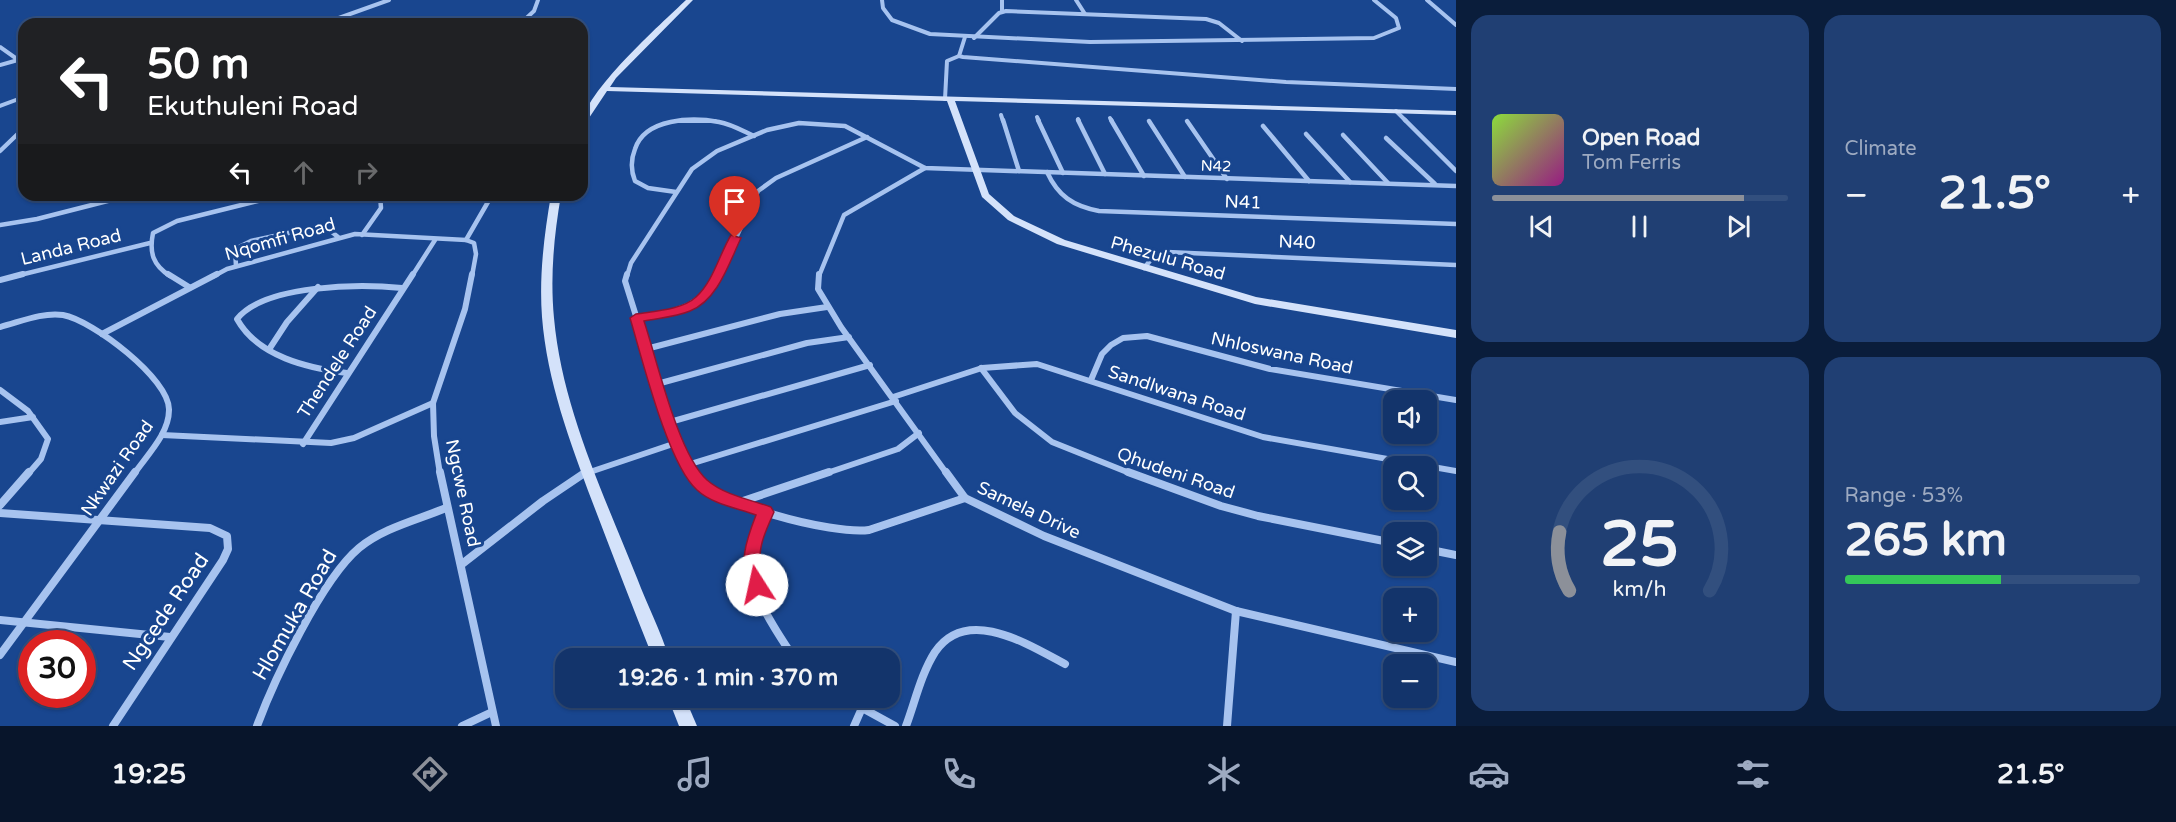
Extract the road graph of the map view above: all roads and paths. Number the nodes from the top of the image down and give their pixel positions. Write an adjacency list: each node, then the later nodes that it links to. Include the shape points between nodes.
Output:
1 (367, 0): 10 (street)
2 (388, 0): 10 (street)
3 (538, 0): 14 (street)
4 (690, 0): 23 (street, via 637,50)
5 (882, 0): 16 (street, via 886,13 902,25 930,34)
6 (1002, 0): 11 (street)
7 (1076, 0): 12 (street)
8 (1374, 0): 18 (street, via 1396,18 1396,32 1358,40)
9 (1427, 0): 15 (street)
10 (379, 3): 13 (street)
11 (1002, 12): 12 (street); 17 (street)
12 (1085, 14): 18 (street, via 1212,20)
13 (338, 18)
14 (526, 18)
15 (1456, 25)
16 (965, 37): 17 (street); 20 (street)
17 (975, 38): 18 (street)
18 (1243, 41)
19 (0, 47): 21 (street)
20 (959, 56): 24 (street, via 1297,83); 26 (street, via 947,61)
21 (18, 60): 22 (street)
22 (0, 65)
23 (604, 89): 26 (street); 29 (street)
24 (1456, 89)
25 (18, 99): 27 (street)
26 (947, 99): 28 (street); 46 (street, Phezulu Road)
27 (0, 106)
28 (1396, 111): 30 (street); 48 (street)
29 (588, 113)
30 (1456, 113)
31 (1001, 115): 47 (street)
32 (1037, 117): 50 (street)
33 (1110, 118): 52 (street)
34 (1078, 119): 51 (street)
35 (1149, 121): 53 (street)
36 (1187, 121): 54 (street)
37 (1263, 126): 55 (street)
38 (18, 134): 44 (street)
39 (1306, 134): 56 (street)
40 (1343, 135): 57 (street)
41 (754, 136): 42 (street, via 789,124 817,123 845,126); 60 (street, via 703,159); 60 (street, via 729,125 693,120 672,122 641,137 634,148 631,167 635,181 648,188)
42 (867, 136): 45 (street); 81 (street, via 776,178 758,191 717,277 700,301 686,308)
43 (1386, 138): 58 (street)
44 (0, 151)
45 (925, 168): 46 (street, N42); 80 (street, Samela Drive, via 844,214 818,278 818,290)
46 (975, 168): 47 (street, N42); 75 (street, Phezulu Road, via 985,195 1011,218 1071,246)
47 (1019, 171): 49 (street, N42)
48 (1456, 171)
49 (1047, 172): 50 (street, N42); 66 (street, N41, via 1058,194 1075,205 1100,211)
50 (1063, 173): 51 (street, N42)
51 (1105, 174): 52 (street, N42)
52 (1144, 176): 53 (street, N42)
53 (1185, 177): 54 (street, N42)
54 (1227, 178): 55 (street, N42)
55 (1309, 181): 56 (street, N42)
56 (1350, 182): 57 (street, N42)
57 (1388, 183): 58 (street, N42)
58 (1435, 185): 59 (street, N42)
59 (1456, 186)
60 (676, 192): 81 (street, via 626,273 626,292)
61 (108, 201): 67 (street)
62 (258, 201): 72 (street, via 169,223 153,232)
63 (380, 201): 68 (street, via 381,208)
64 (488, 201): 71 (street)
65 (555, 201): 105 (street, via 546,288 550,339 573,434)
66 (1456, 224)
67 (0, 225)
68 (362, 234): 69 (street, Nqomfi Road); 70 (street, Nqomfi Road)
69 (338, 237): 74 (street, Nqomfi Road); 74 (street, via 327,228 316,227 250,241 235,249)
70 (435, 240): 71 (street, Nqomfi Road); 79 (street, Thendele Road)
71 (466, 240): 96 (street, Ngcwe Road, via 472,240 476,246 475,261)
72 (150, 243): 76 (street, Landa Road); 77 (street, via 156,266)
73 (1456, 265): 75 (street, N40, via 1167,252 1154,256)
74 (236, 266): 77 (street, Nqomfi Road)
75 (1144, 268): 84 (street, Phezulu Road, via 1284,306)
76 (0, 280)
77 (189, 287): 83 (street, Nqomfi Road)
78 (318, 287): 79 (street); 86 (street); 86 (street, via 256,305 239,316 240,326)
79 (402, 288): 90 (street, Thendele Road)
80 (827, 307): 85 (street, Samela Drive); 87 (street, via 780,314)
81 (636, 318): 87 (street)
82 (0, 327): 83 (street, Nkwazi Road, via 64,315 75,317)
83 (102, 334): 101 (street, Nkwazi Road, via 162,388 169,403 168,423)
84 (1456, 334)
85 (849, 337): 88 (street, Samela Drive); 92 (street, via 807,343)
86 (270, 348): 90 (street, via 288,361)
87 (646, 349): 92 (street)
88 (870, 365): 94 (street, Samela Drive); 99 (street)
89 (981, 368): 91 (street, Sandlwana Road, via 1008,363 1038,364); 94 (street, Sandlwana Road); 114 (street, Qhudeni Road, via 1022,419 1052,442 1076,453 1230,509)
90 (347, 373): 103 (street, Thendele Road)
91 (1091, 380): 95 (street, Nhloswana Road, via 1110,345 1125,338 1149,336 1271,369); 106 (street, Sandlwana Road, via 1263,437)
92 (657, 384): 99 (street)
93 (0, 390): 97 (street)
94 (895, 399): 100 (street, Samela Drive); 104 (street, Sandlwana Road)
95 (1456, 400)
96 (434, 403): 103 (street, via 354,438); 110 (street, Ngcwe Road, via 436,455)
97 (33, 417): 98 (street); 109 (street, via 45,430 48,445 41,459)
98 (0, 422)
99 (670, 422): 102 (street)
100 (919, 433): 107 (street, Samela Drive); 108 (street, via 898,449)
101 (162, 435): 103 (street, Thendele Road); 113 (street, Nkwazi Road)
102 (676, 443): 104 (street); 105 (street)
103 (303, 444)
104 (687, 465): 108 (street, via 703,486)
105 (588, 471): 117 (street); 122 (street)
106 (1456, 471)
107 (966, 498): 111 (street, via 854,532 820,528); 118 (street, Samela Drive, via 1044,536)
108 (739, 502): 111 (street)
109 (0, 505)
110 (447, 508): 117 (street, Ngcwe Road); 131 (street, Hlomuka Road, via 378,536 348,557 268,697)
111 (766, 512): 123 (street, via 753,543 752,571 777,633)
112 (0, 513): 113 (street)
113 (99, 520): 120 (street, Nkwazi Road); 121 (street, Ngcede Road, via 210,528 227,536 228,549 223,560)
114 (1383, 541)
115 (1437, 551): 116 (street)
116 (1456, 555)
117 (462, 564): 129 (street, Ngcwe Road)
118 (1236, 611): 125 (street, Samela Drive); 138 (street)
119 (0, 620): 120 (street)
120 (26, 621): 121 (street); 124 (street, Nkwazi Road)
121 (170, 637): 130 (street, Ngcede Road)
122 (657, 648)
123 (787, 648)
124 (0, 655)
125 (1456, 662)
126 (1065, 664): 137 (street, via 991,631 958,634 940,645 932,658)
127 (681, 708): 134 (street)
128 (862, 708): 135 (street); 136 (street)
129 (492, 712): 132 (street); 133 (street, Ngcwe Road)
130 (113, 726)
131 (257, 726)
132 (462, 726)
133 (496, 726)
134 (688, 726)
135 (854, 726)
136 (895, 726)
137 (906, 726)
138 (1227, 726)

